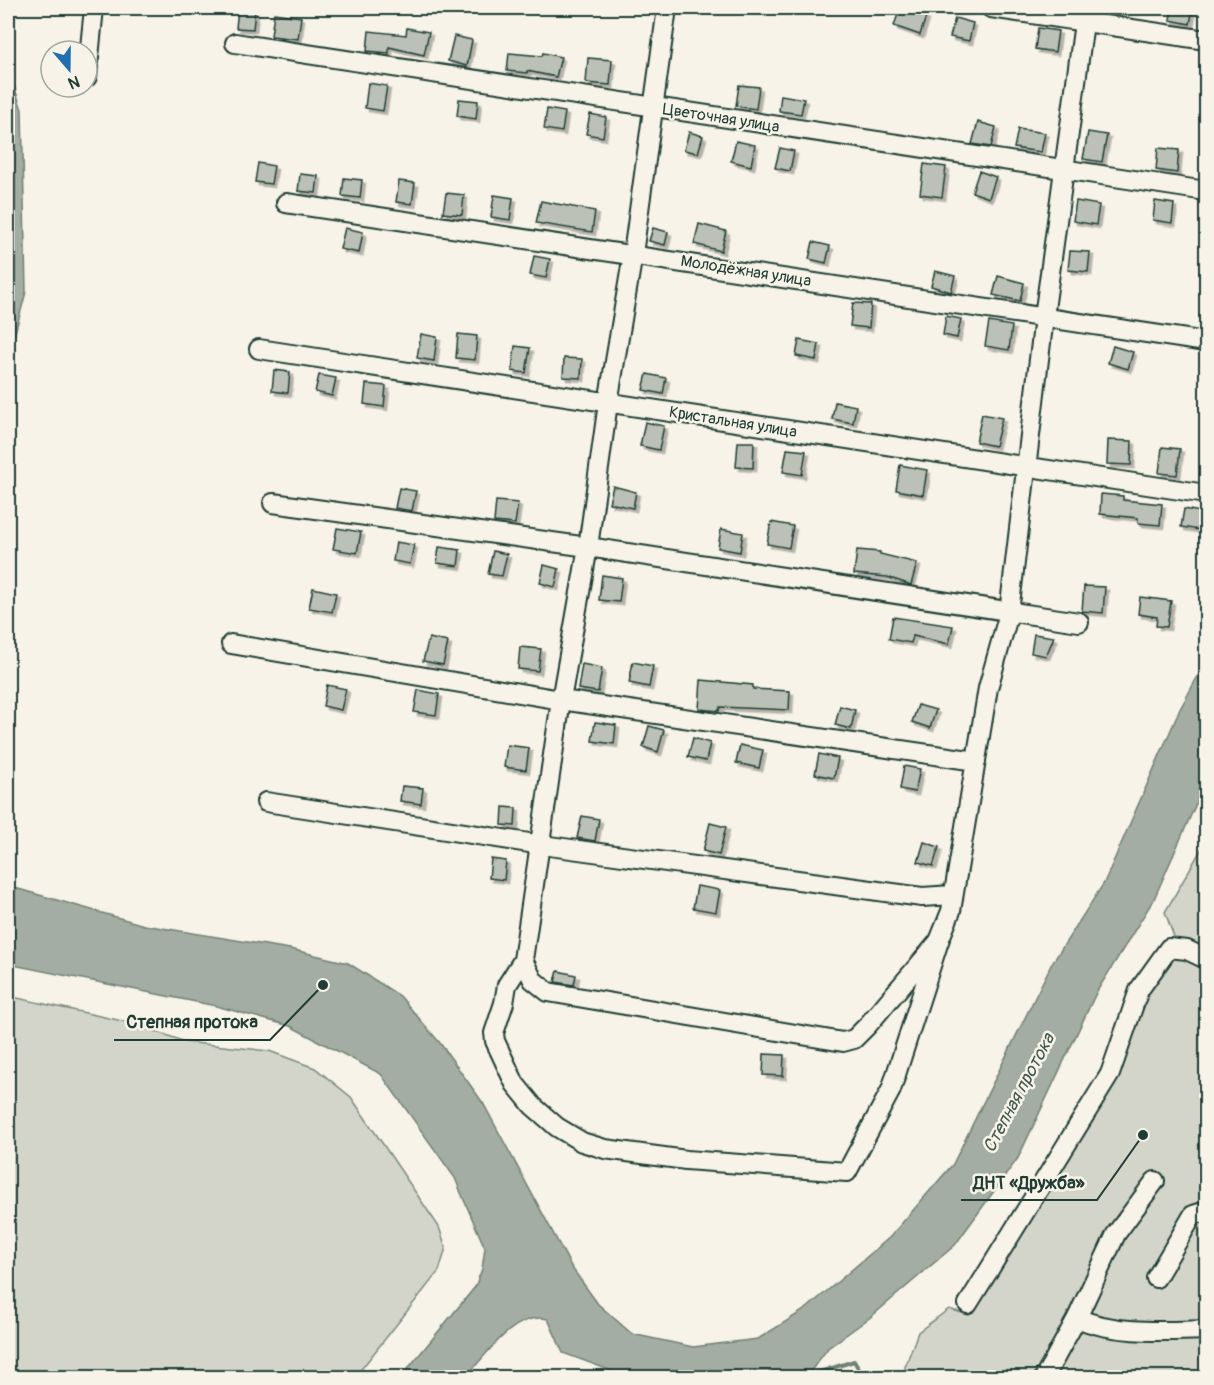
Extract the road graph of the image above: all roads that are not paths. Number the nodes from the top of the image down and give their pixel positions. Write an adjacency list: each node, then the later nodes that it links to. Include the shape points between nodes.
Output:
1 (94, 8): 5 (street)
2 (667, 8): 8 (street)
3 (991, 8): 4 (street)
4 (1085, 15): 6 (street); 9 (street)
5 (91, 39)
6 (1206, 40)
7 (235, 43): 8 (street, Цветочная улица)
8 (654, 107): 9 (street, Цветочная улица); 12 (street)
9 (1063, 170): 10 (street, Цветочная улица); 13 (street)
10 (1206, 191)
11 (286, 203): 12 (street, Молодёжная улица)
12 (633, 254): 13 (street, Молодёжная улица); 16 (street)
13 (1044, 317): 14 (street, Молодёжная улица); 17 (street)
14 (1206, 342)
15 (259, 349): 16 (street, Кристальная улица)
16 (608, 403): 17 (street, Кристальная улица); 20 (street)
17 (1025, 467): 18 (street, Кристальная улица); 21 (street)
18 (1206, 494)
19 (273, 503): 20 (street)
20 (588, 547): 21 (street); 24 (street)
21 (1009, 613): 22 (street); 25 (street, via 988,688)
22 (1079, 622)
23 (231, 644): 24 (street)
24 (561, 700): 25 (street); 27 (street)
25 (976, 761): 28 (street)
26 (266, 802): 27 (street)
27 (542, 845): 28 (street, via 922,897); 31 (street)
28 (953, 895): 29 (street)
29 (939, 941): 31 (street, via 867,1026 854,1039 843,1042 548,992 533,980); 31 (street, via 891,1090 847,1172 687,1161 605,1149 582,1142 557,1127 515,1084 495,1041 507,985)
30 (1206, 959): 35 (street, via 1187,950 1169,948 1139,990 1110,1074)
31 (523, 960)
32 (1155, 1181): 36 (street, via 1116,1234)
33 (1206, 1211): 34 (street, via 1193,1215)
34 (1156, 1278)
35 (968, 1304)
36 (1077, 1318): 37 (street, via 1092,1325 1153,1331); 38 (street)
37 (1206, 1330)
38 (1044, 1377)

